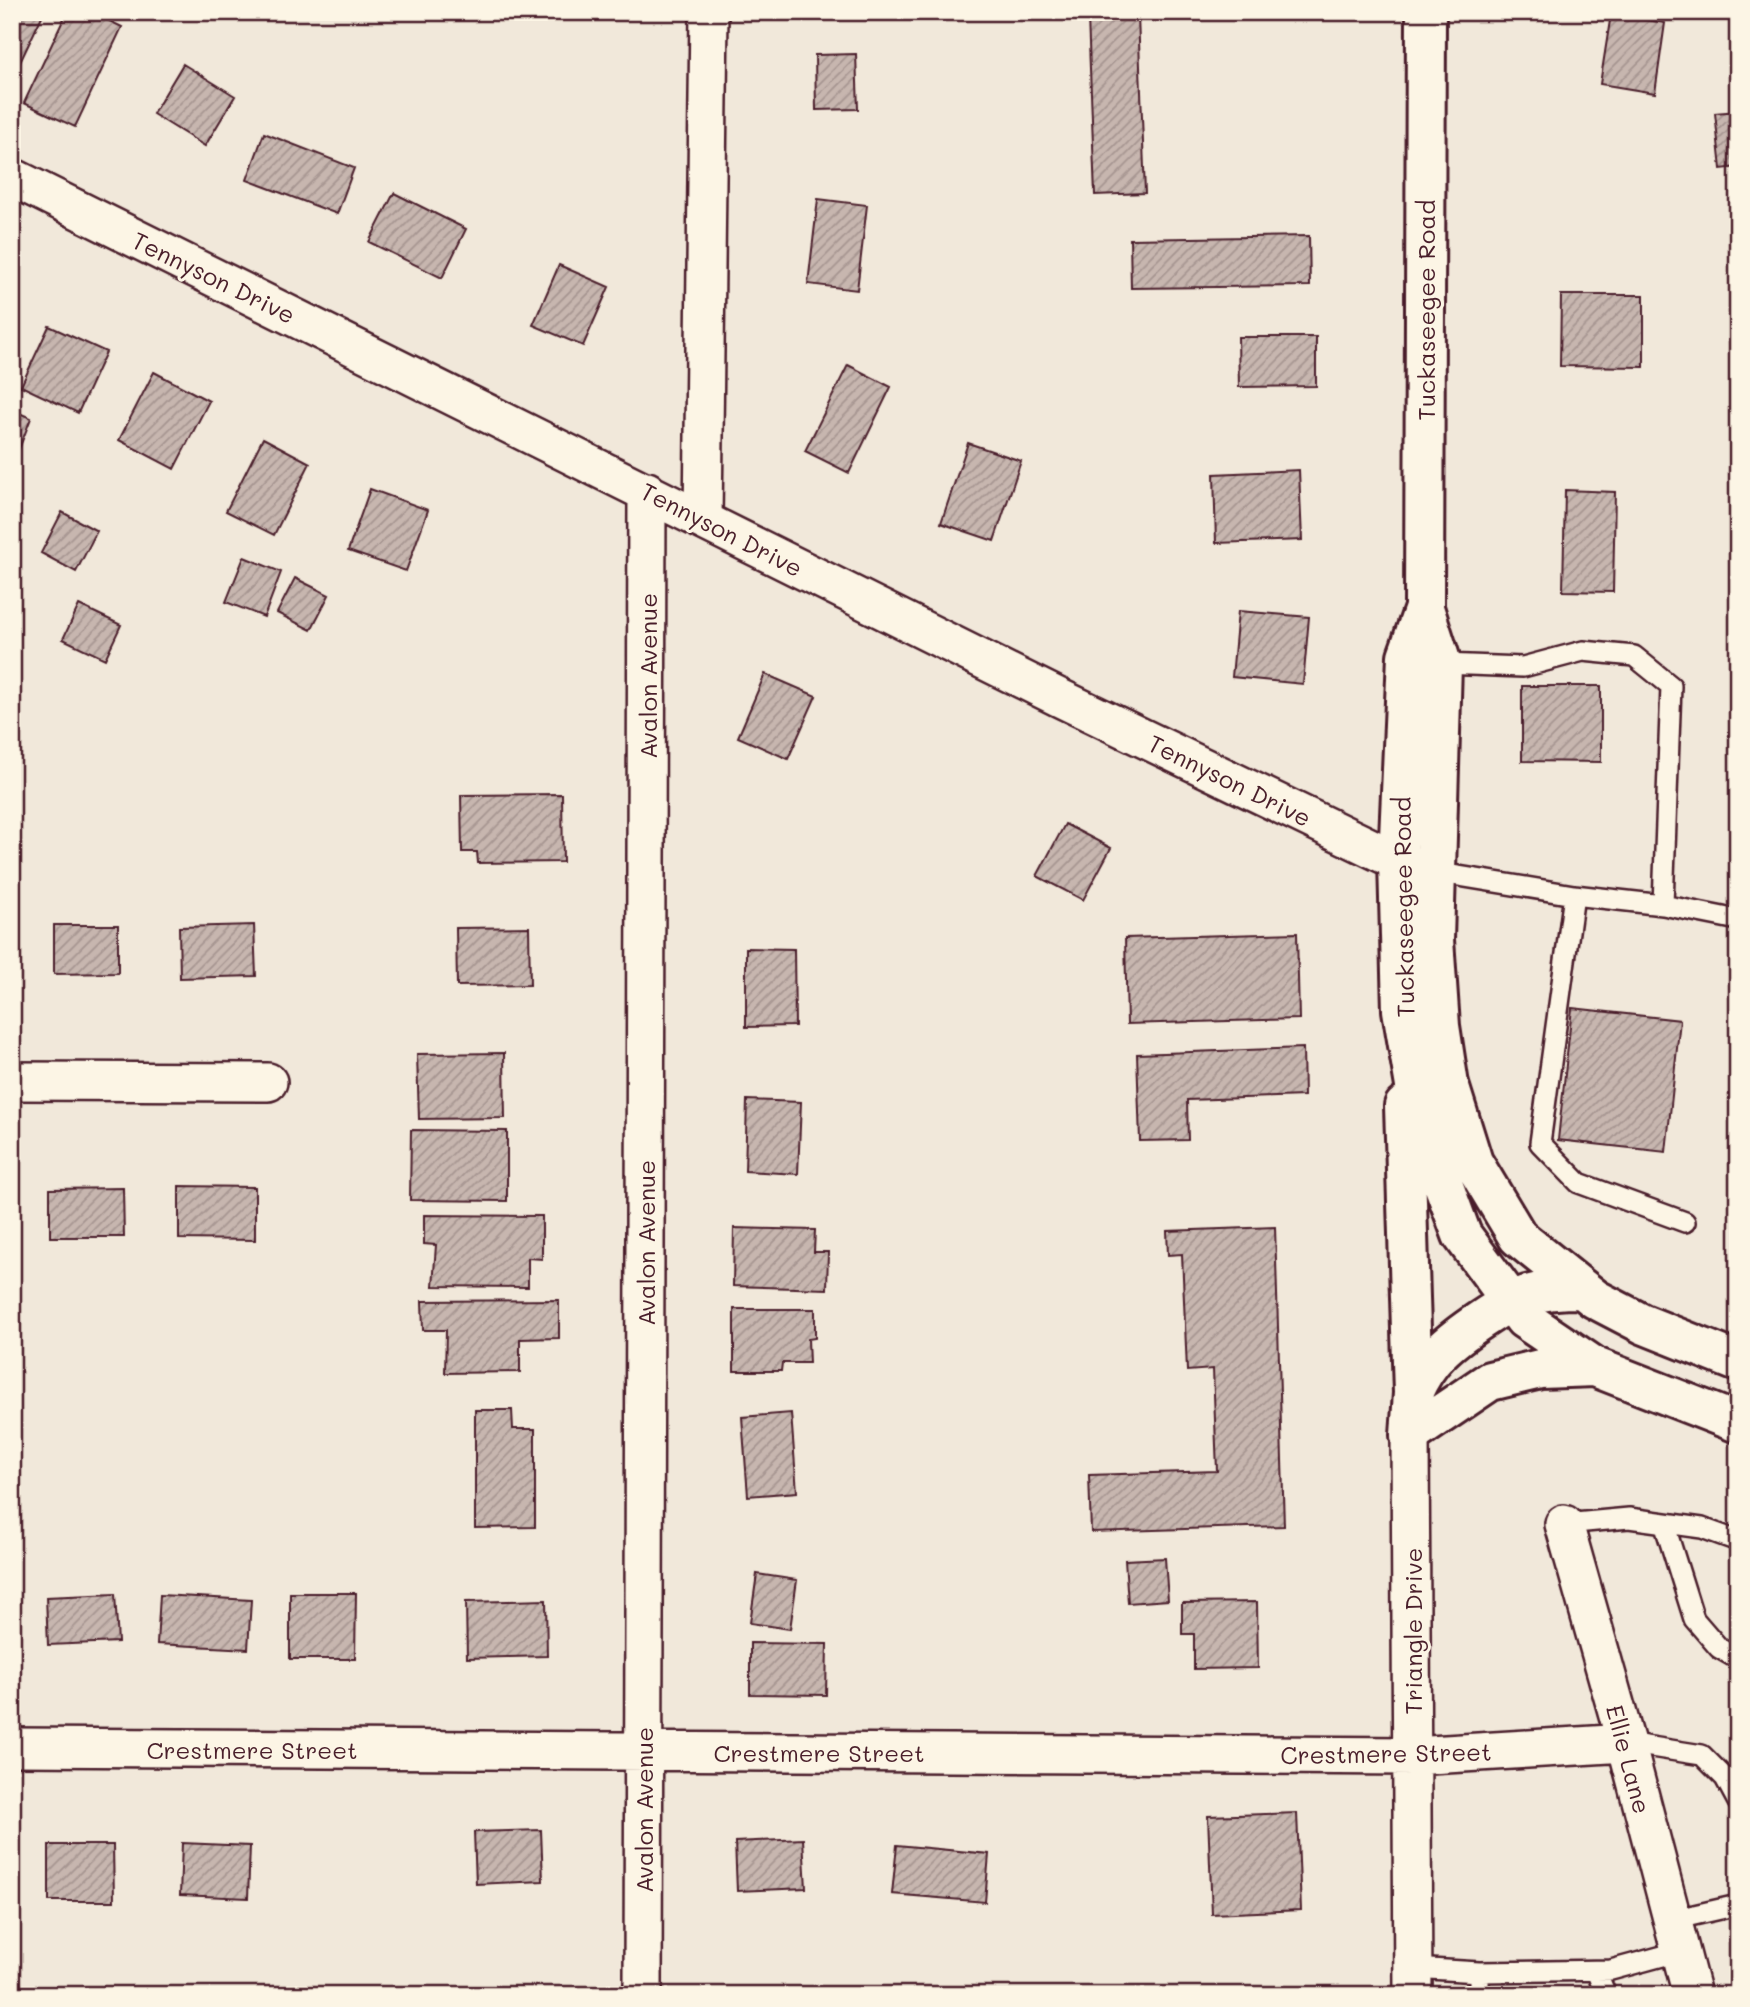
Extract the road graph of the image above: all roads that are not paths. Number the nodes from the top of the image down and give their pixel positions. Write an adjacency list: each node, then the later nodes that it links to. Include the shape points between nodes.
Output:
1 (709, 12): 5 (street)
2 (1426, 12): 6 (main road, Tuckaseegee Road)
3 (12, 177): 4 (street, Tennyson Drive)
4 (647, 491): 5 (street, Tennyson Drive); 30 (street, Avalon Avenue)
5 (703, 519): 8 (street, Tennyson Drive)
6 (1424, 608): 7 (main road, Tuckaseegee Road); 8 (main road, Tuckaseegee Road, via 1407,656)
7 (1442, 664): 9 (main road, Tuckaseegee Road); 11 (lane, via 1522,667 1583,651 1634,656 1671,686)
8 (1398, 861): 9 (street, Tennyson Drive); 13 (main road, Tuckaseegee Road)
9 (1434, 872): 10 (lane); 17 (main road, Tuckaseegee Road, via 1440,1026 1450,1085 1473,1163 1518,1237)
10 (1574, 895): 11 (lane); 16 (lane, via 1540,1143 1579,1183)
11 (1663, 905): 12 (lane)
12 (1738, 920)
13 (1402, 1010): 18 (main road, Tuckaseegee Road, via 1435,1164 1462,1235); 21 (main road)
14 (12, 1081): 15 (street)
15 (268, 1083)
16 (1685, 1222)
17 (1581, 1289): 18 (main road, via 1551,1290); 19 (main road, Tuckaseegee Road, via 1643,1324)
18 (1512, 1302): 20 (main road, Tuckaseegee Road, via 1524,1319); 21 (main road, via 1440,1352)
19 (1738, 1362)
20 (1595, 1367): 22 (main road, Tuckaseegee Road); 23 (main road, via 1540,1368 1490,1381)
21 (1413, 1393): 23 (main road)
22 (1738, 1423)
23 (1410, 1435): 31 (street, Triangle Drive)
24 (1664, 1523): 25 (lane, via 1629,1518); 26 (lane, via 1702,1528); 27 (lane, via 1693,1619 1718,1648)
25 (1564, 1524): 28 (street, Ellie Lane)
26 (1738, 1541)
27 (1738, 1659)
28 (1626, 1743): 31 (street, Crestmere Street); 32 (lane, via 1702,1755 1725,1778); 34 (street, Ellie Lane)
29 (12, 1747): 30 (street, Crestmere Street)
30 (643, 1751): 31 (street, Crestmere Street); 38 (street, Avalon Avenue)
31 (1413, 1756): 37 (street, Triangle Drive)
32 (1738, 1802)
33 (1738, 1905): 34 (lane)
34 (1676, 1936): 35 (lane, via 1611,1970); 41 (street, Ellie Lane)
35 (1597, 1971): 36 (lane); 40 (lane)
36 (1479, 1972): 37 (lane); 39 (lane)
37 (1413, 1982)
38 (643, 1995)
39 (1479, 1995)
40 (1606, 1995)
41 (1692, 1995)

